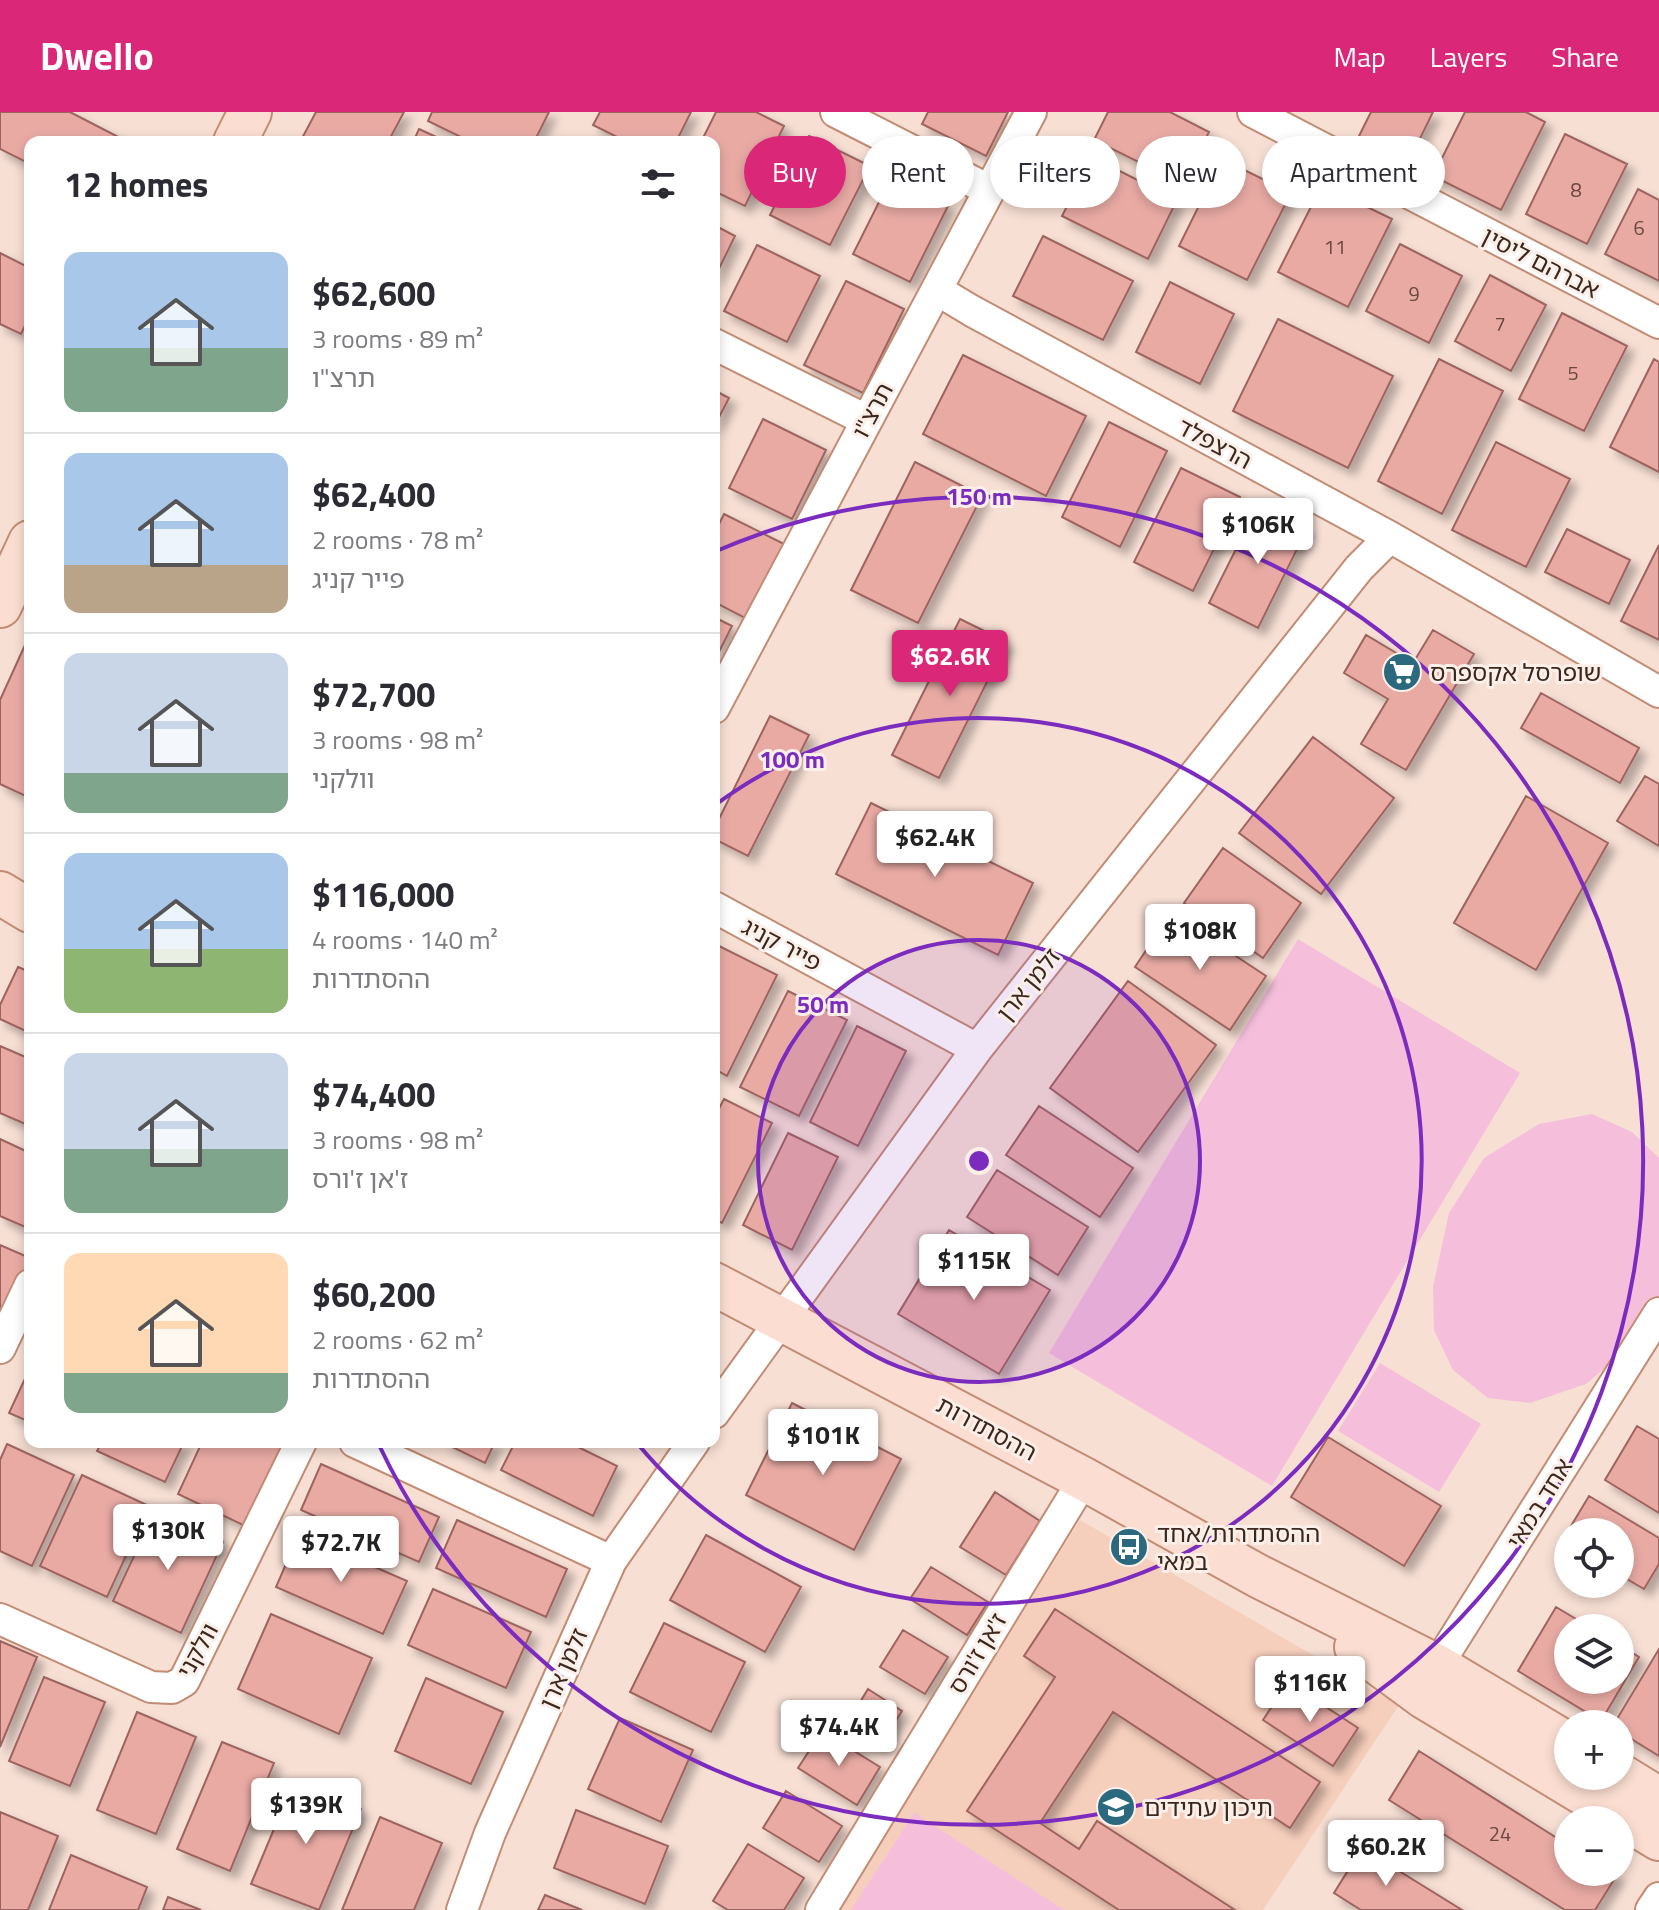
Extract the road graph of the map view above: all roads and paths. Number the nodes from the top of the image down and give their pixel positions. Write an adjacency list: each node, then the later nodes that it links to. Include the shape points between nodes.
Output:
1 (250, 112): 5 (street)
2 (836, 112): 6 (street)
3 (1031, 112): 6 (street, תרצ"ו)
4 (1253, 112): 8 (street, אברהם ליסין)
5 (238, 136)
6 (989, 190): 7 (street, תרצ"ו)
7 (937, 290): 10 (street, תרצ"ו); 11 (street, הרצפלד)
8 (1659, 323)
9 (720, 347): 10 (street)
10 (866, 420): 15 (street, תרצ"ו)
11 (1384, 534): 14 (street, הרצפלד); 19 (street, זלמן ארן)
12 (24, 555): 13 (street)
13 (0, 606)
14 (1659, 692)
15 (720, 697)
16 (0, 893): 17 (street)
17 (24, 907)
18 (720, 910): 19 (street, פייר קניג)
19 (977, 1049): 23 (street, זלמן ארן)
20 (720, 1287): 23 (street, ההסתדרות)
21 (24, 1298): 24 (street)
22 (1659, 1313): 32 (street, אחד במאי)
23 (780, 1318): 25 (street, זלמן ארן); 29 (street, ההסתדרות)
24 (0, 1348)
25 (720, 1404)
26 (298, 1448): 31 (street, וולקני, via 184,1681 172,1688 151,1687)
27 (368, 1448): 30 (street)
28 (690, 1448): 30 (street, זלמן ארן)
29 (1084, 1479): 32 (street, ההסתדרות); 39 (street, ז'אן ז'ורס)
30 (611, 1561): 38 (street, זלמן ארן, via 490,1833)
31 (0, 1619)
32 (1431, 1681): 33 (street, ההסתדרות); 36 (street, ההסתדרות)
33 (1554, 1738)
34 (1634, 1784): 35 (street)
35 (1659, 1799)
36 (1659, 1839)
37 (1659, 1898): 40 (street)
38 (462, 1910)
39 (821, 1910)
40 (1651, 1910)

